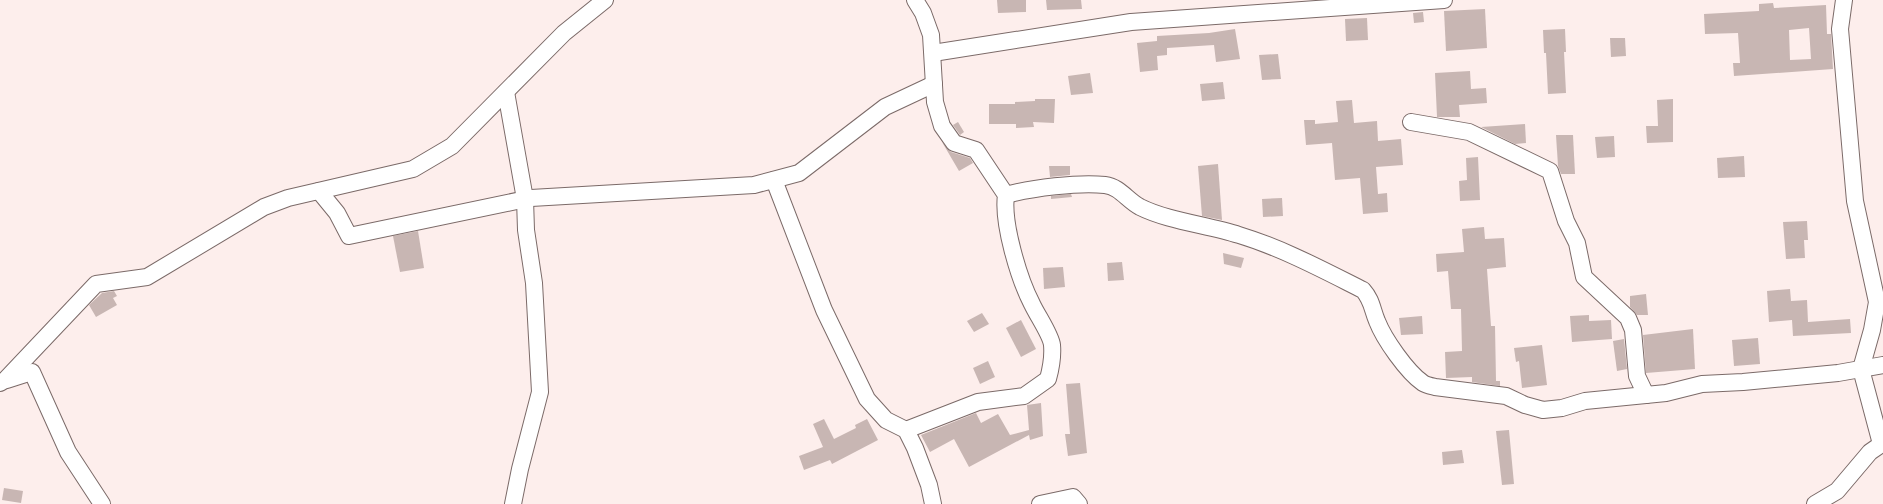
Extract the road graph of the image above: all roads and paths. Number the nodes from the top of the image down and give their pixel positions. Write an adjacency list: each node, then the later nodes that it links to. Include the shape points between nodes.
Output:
1 (605, 0): 8 (street, via 564,33)
2 (915, 0): 6 (street, via 931,35)
3 (1444, 0): 5 (street)
4 (1844, 0): 15 (street, via 1840,29 1855,201 1877,302)
5 (1248, 7): 6 (street, via 1131,22)
6 (933, 53): 7 (street)
7 (934, 84): 10 (street, via 886,107 799,173); 12 (street, via 935,102 942,126 954,143 976,150)
8 (506, 92): 11 (street, via 452,146 413,169); 13 (street)
9 (1412, 122): 17 (street, via 1469,132 1550,171 1563,215 1577,243 1584,277 1628,318 1634,330 1637,376)
10 (774, 180): 13 (street, via 754,185); 18 (street, via 824,310 867,399 886,420)
11 (319, 191): 13 (street, via 337,213 349,236); 16 (street, via 264,206 147,277 96,284)
12 (1006, 195): 17 (street, via 1023,190 1105,185 1120,190 1140,206 1177,219 1240,235 1286,252 1363,290 1370,298 1376,320 1398,355 1414,375 1429,386 1506,396 1524,405 1543,410 1562,408 1585,401); 18 (street, via 1004,206 1015,260 1026,293 1052,344 1052,362 1048,378 1024,396 978,402)
13 (525, 199): 21 (street, via 526,230 534,284 540,392)
14 (1883, 365): 15 (street)
15 (1861, 369): 17 (street, via 1702,384 1666,394); 19 (street)
16 (3, 382): 20 (street, via 32,372 68,452)
17 (1646, 395)
18 (906, 430): 22 (street, via 926,477)
19 (1882, 443): 25 (street, via 1870,452 1838,491)
20 (102, 504)
21 (513, 504)
22 (933, 504)
23 (1040, 504): 24 (street, via 1073,497)
24 (1079, 504)
25 (1815, 504)

